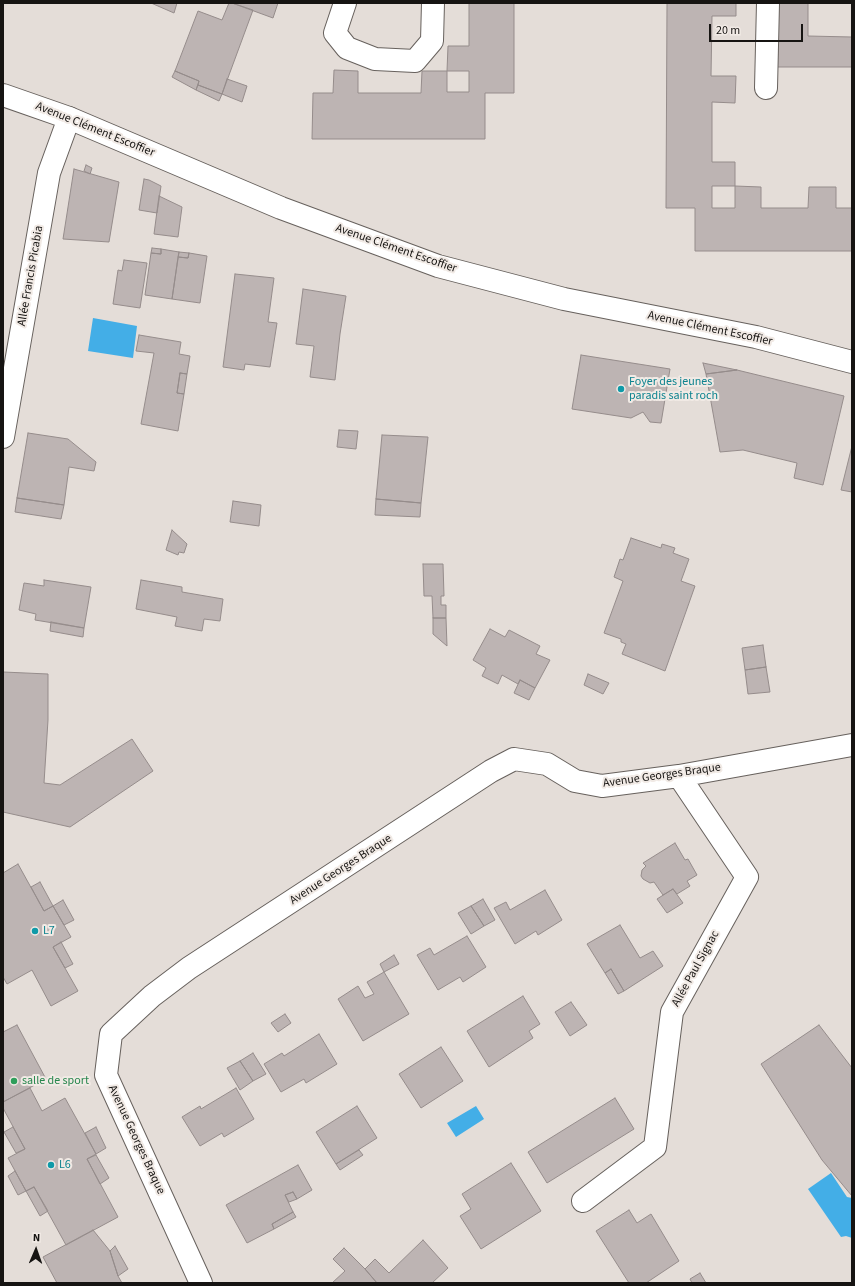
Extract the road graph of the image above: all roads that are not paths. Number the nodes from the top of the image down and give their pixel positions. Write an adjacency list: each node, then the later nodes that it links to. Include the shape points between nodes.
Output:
1 (345, 3): 2 (street, via 335,32 347,48 374,59 415,61 432,41)
2 (433, 3)
3 (768, 3): 4 (street)
4 (766, 88)
5 (3, 95): 6 (street, Avenue Clément Escoffier)
6 (69, 118): 7 (street, Avenue Clément Escoffier, via 281,208 438,266 564,299 756,337); 8 (street, Allée Francis Picabia, via 49,173)
7 (852, 362)
8 (3, 437)
9 (852, 745): 10 (street, Avenue Georges Braque)
10 (679, 776): 11 (street, Allée Paul Signac, via 747,877 672,1012 655,1147); 12 (street, Avenue Georges Braque, via 602,786 575,781 547,764 514,759 491,771 189,968 152,996 112,1034 106,1075)
11 (583, 1202)
12 (201, 1283)

